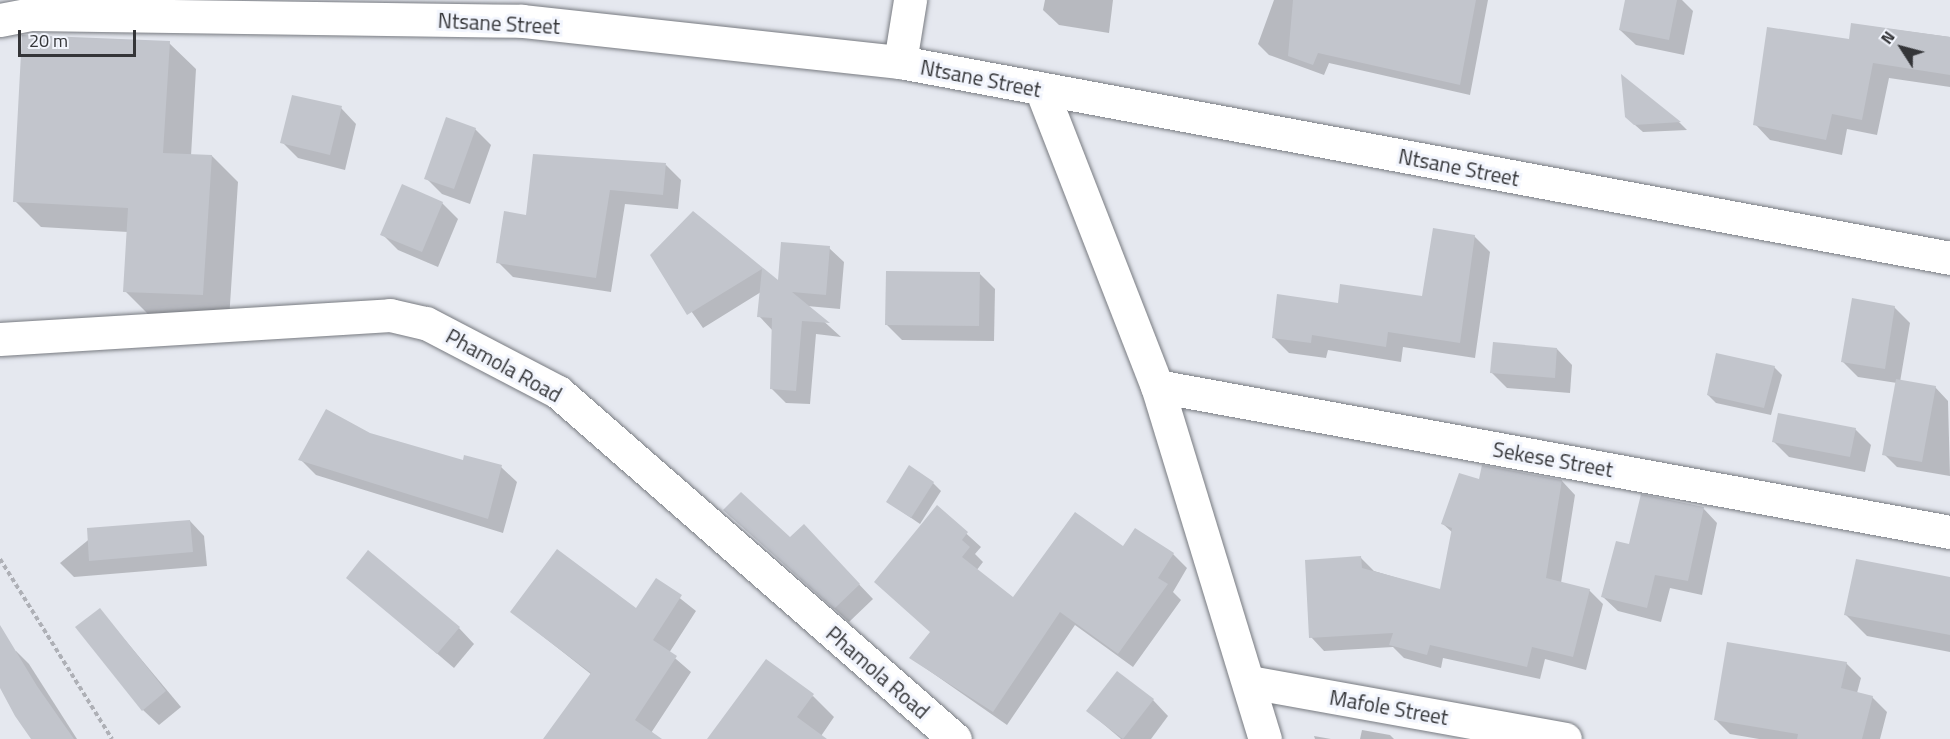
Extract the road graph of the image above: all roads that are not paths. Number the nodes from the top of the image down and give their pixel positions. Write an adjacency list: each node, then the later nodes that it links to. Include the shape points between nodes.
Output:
1 (910, 0): 3 (street)
2 (0, 20): 3 (street, Ntsane Street, via 30,14 522,21)
3 (900, 62): 4 (street, Ntsane Street)
4 (1041, 89): 5 (street, Ntsane Street); 7 (street)
5 (1950, 258)
6 (0, 339): 10 (street, Phamola Road, via 390,315 426,323 558,392)
7 (1157, 386): 8 (street, Sekese Street); 9 (street)
8 (1950, 532)
9 (1249, 682): 11 (street); 12 (street, Mafole Street)
10 (955, 739)
11 (1265, 739)
12 (1565, 739)

